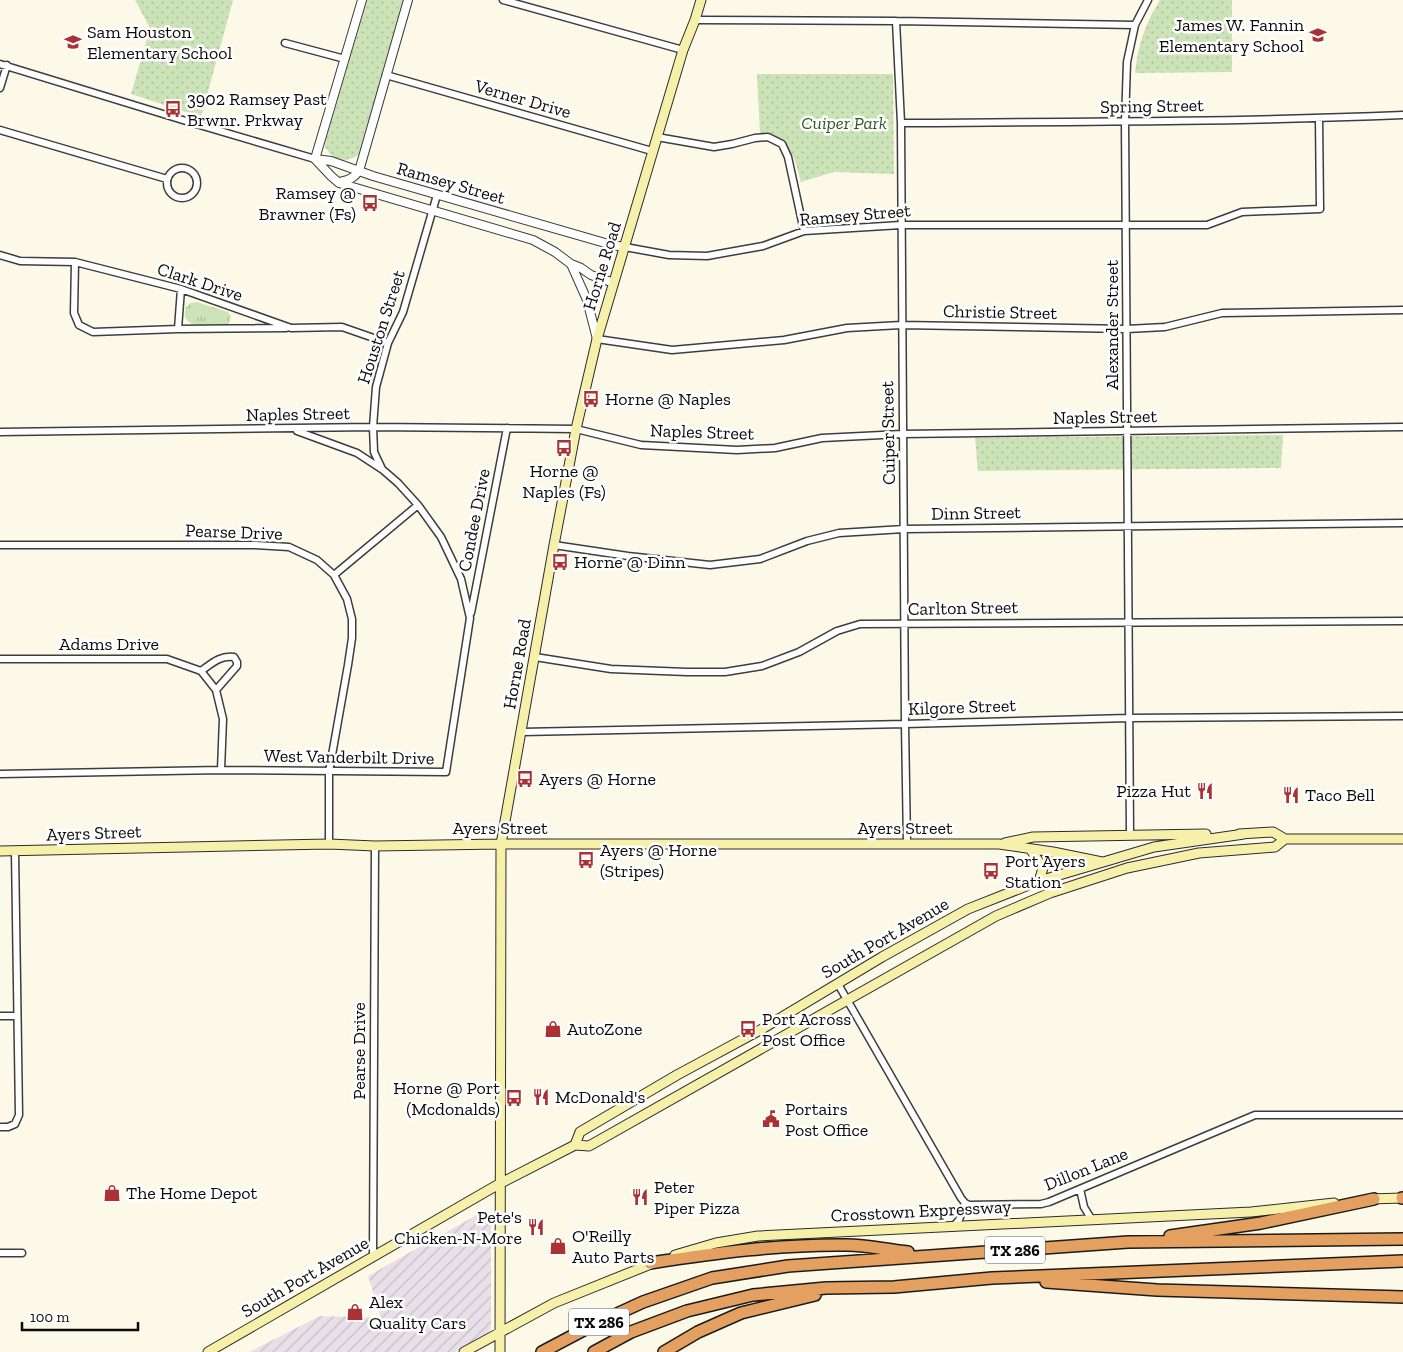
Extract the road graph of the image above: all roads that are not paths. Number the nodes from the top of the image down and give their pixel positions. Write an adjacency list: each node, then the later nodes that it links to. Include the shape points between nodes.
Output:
1 (362, 0): 11 (street)
2 (408, 0): 13 (street)
3 (503, 0): 10 (street)
4 (701, 0): 6 (main road, Horne Road)
5 (1148, 0): 8 (street, Alexander Street)
6 (696, 20): 7 (street); 10 (main road, Horne Road)
7 (896, 21): 8 (street); 18 (street, Cuiper Street)
8 (1135, 25): 17 (street, Alexander Street, via 1127,62)
9 (285, 43): 11 (street)
10 (683, 50): 20 (main road, Horne Road)
11 (345, 59): 22 (street)
12 (4, 64): 14 (street); 22 (street, Ramsey Street)
13 (386, 75): 21 (street, Verner Drive); 23 (street)
14 (0, 88)
15 (1403, 115): 16 (street, Spring Street)
16 (1319, 118): 17 (street, Spring Street); 29 (street, Ramsey Street, via 1320,209 1242,212 1207,225)
17 (1125, 122): 18 (street, Spring Street); 29 (street, Alexander Street)
18 (901, 123): 28 (street, Cuiper Street)
19 (0, 130): 24 (street)
20 (657, 137): 21 (main road, Horne Road); 30 (street, via 714,147 768,137 782,144 788,157)
21 (652, 151): 31 (main road, Horne Road)
22 (316, 159): 23 (street, Ramsey Street); 25 (street, Ramsey Street)
23 (358, 171): 25 (street, via 356,176); 26 (street, Ramsey Street)
24 (168, 179): 24 (street, via 169,191 180,198 189,197 198,183 195,175 184,168 172,171)
25 (339, 183): 27 (street, Ramsey Street)
26 (437, 195): 27 (street, Houston Street); 31 (street, Ramsey Street)
27 (433, 211): 34 (street, Ramsey Street, via 533,240); 43 (street, Houston Street, via 403,312)
28 (901, 225): 29 (street, Ramsey Street); 30 (street, Ramsey Street); 38 (street, Cuiper Street)
29 (1127, 225): 41 (street, Alexander Street)
30 (804, 231): 31 (street, Ramsey Street, via 763,246 707,256 669,255)
31 (624, 247): 35 (main road, Horne Road)
32 (0, 256): 33 (street, Clark Drive, via 20,261)
33 (75, 262): 36 (street, Clark Drive); 40 (street, via 74,313 79,325 93,332)
34 (571, 264): 35 (street, Ramsey Street); 42 (street, via 586,300)
35 (614, 283): 42 (main road, Horne Road)
36 (181, 289): 39 (street, Clark Drive); 40 (street)
37 (1403, 310): 41 (street, Christie Street, via 1222,313 1165,327)
38 (901, 325): 41 (street, Christie Street); 42 (street, Christie Street, via 846,328 784,340 672,350); 51 (street, Cuiper Street)
39 (291, 328): 40 (street); 43 (street, Clark Drive, via 342,328)
40 (178, 329)
41 (1127, 329): 50 (street, Alexander Street)
42 (596, 339): 48 (main road, Horne Road)
43 (388, 343): 45 (street, Houston Street, via 376,387)
44 (1403, 427): 50 (street, Naples Street)
45 (373, 428): 46 (street, Naples Street); 47 (street, Naples Street); 52 (street, Houston Street, via 374,452)
46 (507, 428): 48 (street, Naples Street); 60 (street, Condee Drive)
47 (294, 429): 49 (street, Naples Street); 52 (street, West Vanderbilt Drive, via 357,453)
48 (576, 429): 51 (street, Naples Street, via 640,445 737,450 774,448 822,438); 58 (main road, Horne Road)
49 (0, 432)
50 (1128, 432): 51 (street, Naples Street); 55 (street, Alexander Street)
51 (902, 434): 56 (street, Cuiper Street)
52 (383, 470): 53 (street, West Vanderbilt Drive)
53 (418, 505): 59 (street); 60 (street, West Vanderbilt Drive, via 441,537 461,579)
54 (1403, 523): 55 (street, Dinn Street)
55 (1128, 526): 56 (street, Dinn Street); 61 (street, Alexander Street)
56 (904, 529): 58 (street, Dinn Street, via 838,533 760,559 710,565); 63 (street, Cuiper Street)
57 (0, 545): 59 (street, Pearse Drive, via 289,547 317,560)
58 (554, 546): 64 (main road, Horne Road)
59 (334, 575): 73 (street, Pearse Drive, via 347,599 352,638)
60 (470, 618): 73 (street, West Vanderbilt Drive, via 446,772)
61 (1130, 621): 62 (street, Carlton Street); 63 (street, Carlton Street); 69 (street, Alexander Street)
62 (1403, 621)
63 (904, 624): 64 (street, Carlton Street, via 860,624 837,630 799,652 762,666 725,672 611,669); 70 (street, Cuiper Street)
64 (535, 657): 71 (main road, Horne Road)
65 (0, 659): 66 (street, Adams Drive, via 168,659)
66 (201, 671): 67 (street); 67 (street, via 220,658 234,657 237,666)
67 (216, 690): 72 (street, via 223,719)
68 (1403, 716): 69 (street, Kilgore Street)
69 (1129, 718): 70 (street, Kilgore Street); 76 (street, Alexander Street)
70 (905, 724): 71 (street, Kilgore Street); 81 (street, Cuiper Street)
71 (522, 732): 80 (main road, Horne Road)
72 (221, 770): 73 (street, West Vanderbilt Drive); 74 (street, West Vanderbilt Drive)
73 (329, 772): 79 (street, Pearse Drive)
74 (0, 774)
75 (1244, 834): 76 (main road, Ayers Street); 77 (main road, Ayers Street, via 1273,832); 87 (main road, South Port Avenue, via 1154,847)
76 (1130, 835): 82 (main road, Ayers Street, via 1034,837)
77 (1285, 839): 78 (main road, Ayers Street); 88 (main road, Ayers Street, via 1275,847 1188,855)
78 (1403, 839)
79 (329, 844): 83 (main road, Ayers Street); 86 (main road, Ayers Street)
80 (501, 844): 81 (main road, Ayers Street); 83 (main road, Ayers Street); 97 (main road, Horne Road)
81 (907, 844): 82 (main road, Ayers Street)
82 (1000, 844): 84 (main road, Ayers Street)
83 (375, 846): 109 (street, Pearse Drive)
84 (1031, 850): 87 (main road, Ayers Street); 89 (main road, via 1043,868)
85 (0, 851): 86 (main road, Ayers Street)
86 (15, 851): 93 (street)
87 (1102, 862): 89 (main road, South Port Avenue)
88 (1106, 873): 91 (main road, South Port Avenue, via 1050,892 996,916)
89 (1039, 880): 90 (main road, South Port Avenue, via 968,909)
90 (838, 984): 91 (street); 96 (main road, South Port Avenue, via 580,1132)
91 (847, 1000): 96 (main road, South Port Avenue, via 589,1146); 101 (street)
92 (0, 1016): 93 (street)
93 (16, 1016): 95 (street, via 19,1115 15,1124)
94 (1403, 1115): 98 (street, Dillon Lane, via 1255,1115)
95 (0, 1127)
96 (575, 1145): 97 (main road, South Port Avenue)
97 (499, 1184): 109 (main road, South Port Avenue); 115 (main road, Horne Road)
98 (1080, 1189): 101 (street, Dillon Lane, via 1041,1204); 102 (street, via 1084,1207)
99 (1403, 1198): 100 (main road, Crosstown Expressway)
100 (1374, 1199): 102 (main road, Crosstown Expressway, via 1251,1212); 105 (highway, via 1260,1222)
101 (965, 1203): 103 (street)
102 (1092, 1220): 103 (main road, Crosstown Expressway)
103 (953, 1227): 111 (main road, Crosstown Expressway, via 758,1236 716,1243)
104 (1398, 1240): 105 (highway, TX 286)
105 (1128, 1242): 108 (highway, TX 286)
106 (0, 1253): 107 (street)
107 (22, 1253)
108 (934, 1255): 111 (highway, via 840,1245 730,1251); 119 (highway, TX 286, via 788,1266 712,1278 643,1302)
109 (374, 1256): 116 (main road, South Port Avenue)
110 (1398, 1262): 112 (highway, TX 286)
111 (650, 1263): 115 (main road, Crosstown Expressway, via 554,1303)
112 (992, 1278): 113 (highway, TX 286, via 894,1288); 114 (highway, via 1157,1290)
113 (848, 1288): 120 (highway, TX 286, via 753,1295 687,1311 631,1332); 121 (highway, via 741,1313)
114 (1402, 1296)
115 (500, 1332): 117 (main road, Crosstown Expressway); 118 (main road, Horne Road)
116 (208, 1352)
117 (464, 1352)
118 (500, 1352)
119 (542, 1352)
120 (594, 1352)
121 (664, 1352)

